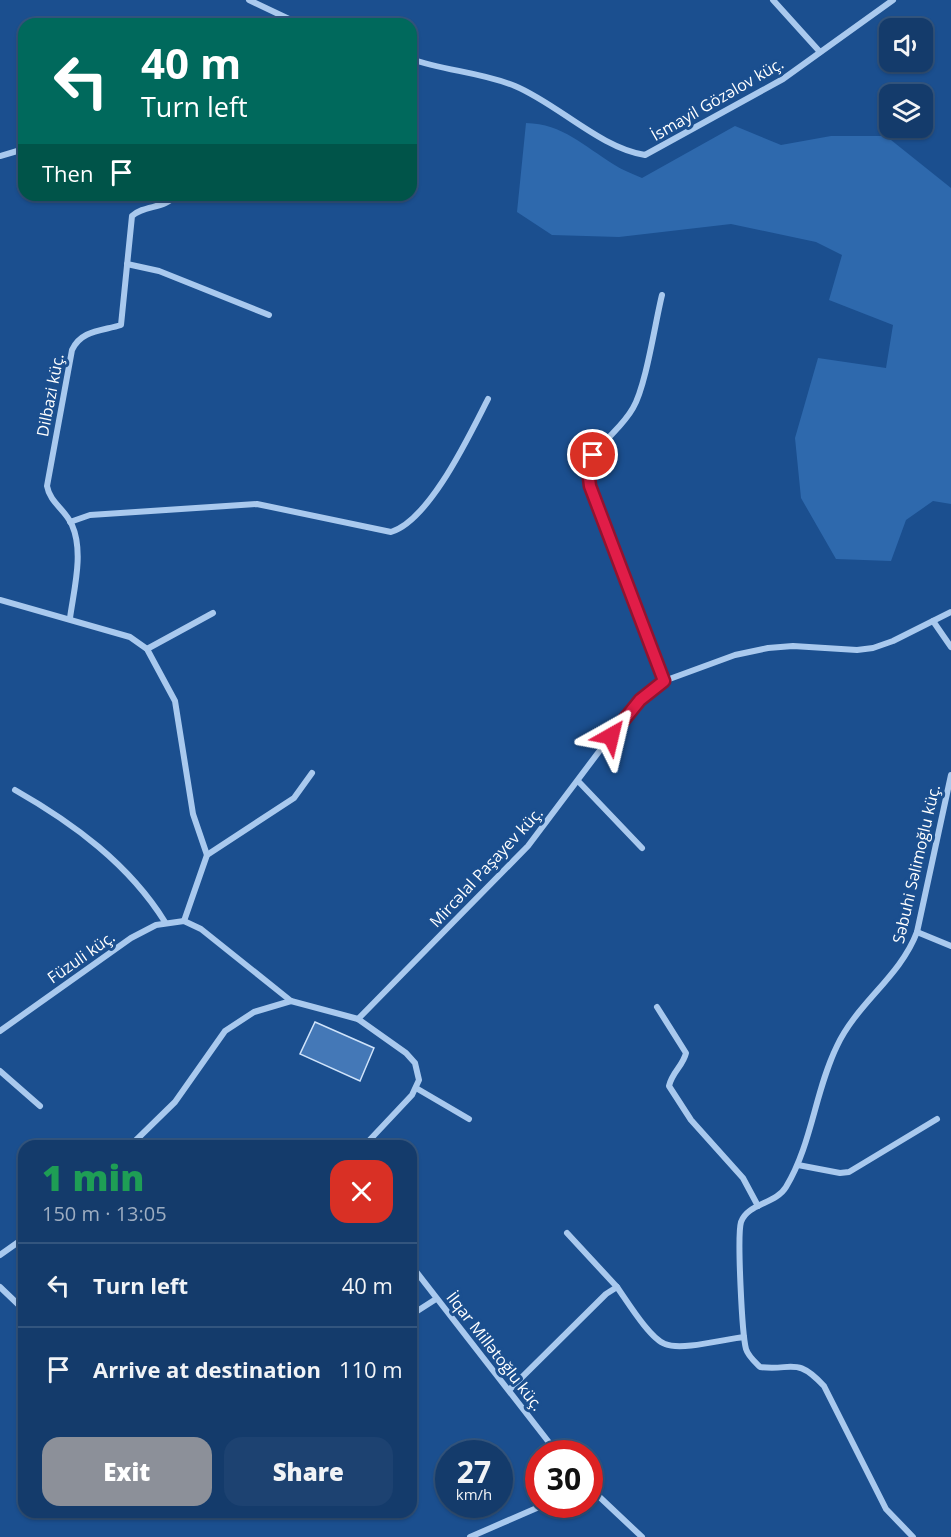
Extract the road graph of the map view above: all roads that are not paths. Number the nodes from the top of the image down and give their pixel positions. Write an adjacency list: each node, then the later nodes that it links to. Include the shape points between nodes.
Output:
1 (249, 0): 4 (street)
2 (773, 0): 5 (street)
3 (893, 0): 5 (street, İsmayil Gözəlov küç.)
4 (282, 18)
5 (820, 52): 6 (street, İsmayil Gözəlov küç., via 783,79 645,155 630,153 609,142 566,113 514,86)
6 (417, 61)
7 (18, 151): 8 (street)
8 (0, 156)
9 (171, 201): 10 (street, Dilbazi küç., via 136,211 132,216)
10 (127, 264): 12 (street, via 159,271); 14 (street, Dilbazi küç., via 121,325 83,335 72,350 47,486 49,496)
11 (662, 295): 22 (street, via 634,407 593,455 588,470 590,486)
12 (268, 315)
13 (488, 399): 14 (street, via 443,482 402,528 391,532 257,504 90,515)
14 (70, 522): 18 (street, Dilbazi küç., via 76,554)
15 (0, 600): 18 (street)
16 (951, 612): 19 (street, Mircəlal Paşayev küç.)
17 (213, 613): 21 (street)
18 (70, 618): 21 (street, via 130,637)
19 (933, 621): 20 (street); 22 (street, Mircəlal Paşayev küç., via 873,648 768,648 735,655)
20 (951, 647)
21 (147, 650): 28 (street, via 175,701 193,814)
22 (664, 681): 25 (street, Mircəlal Paşayev küç., via 640,700)
23 (312, 773): 28 (street, via 294,798)
24 (951, 774): 31 (street, Səbuhi Səlimoğlu küç.)
25 (579, 782): 27 (street); 35 (street, Mircəlal Paşayev küç., via 528,846)
26 (15, 790): 30 (street, via 51,810 94,843 123,869)
27 (642, 848)
28 (207, 855): 29 (street)
29 (183, 921): 30 (street, Füzuli küç.); 33 (street, via 201,929)
30 (165, 922): 36 (street, Füzuli küç., via 131,938)
31 (917, 932): 32 (street); 44 (street, Səbuhi Səlimoğlu küç., via 899,968 838,1044)
32 (951, 946)
33 (291, 1001): 35 (street); 42 (street, via 254,1012 225,1030 175,1102)
34 (657, 1007): 45 (street, via 686,1053 684,1062 671,1075 669,1086 691,1120 743,1178)
35 (358, 1019): 38 (street, via 415,1063 419,1080)
36 (0, 1031)
37 (0, 1071): 39 (street)
38 (416, 1088): 40 (street); 43 (street)
39 (40, 1107)
40 (469, 1119)
41 (937, 1119): 44 (street, via 849,1172)
42 (136, 1140)
43 (369, 1140)
44 (798, 1165): 45 (street, Səbuhi Səlimoğlu küç., via 777,1198)
45 (758, 1206): 55 (street, Səbuhi Səlimoğlu küç., via 747,1214 740,1229)
46 (567, 1233): 51 (street)
47 (18, 1242): 48 (street)
48 (0, 1255)
49 (417, 1273): 52 (street, İlqar Millətoğlu küç.)
50 (0, 1287): 53 (street)
51 (617, 1287): 55 (street, via 665,1345); 56 (street)
52 (436, 1299): 54 (street); 56 (street, İlqar Millətoğlu küç.)
53 (18, 1304)
54 (417, 1311)
55 (744, 1337): 62 (street, Səbuhi Səlimoğlu küç., via 746,1351 760,1367 796,1366 811,1372 824,1386 886,1509)
56 (509, 1390): 57 (street, İlqar Millətoğlu küç.)
57 (547, 1440)
58 (603, 1500): 61 (street)
59 (525, 1513): 60 (street)
60 (470, 1537)
61 (642, 1537)
62 (913, 1537)

